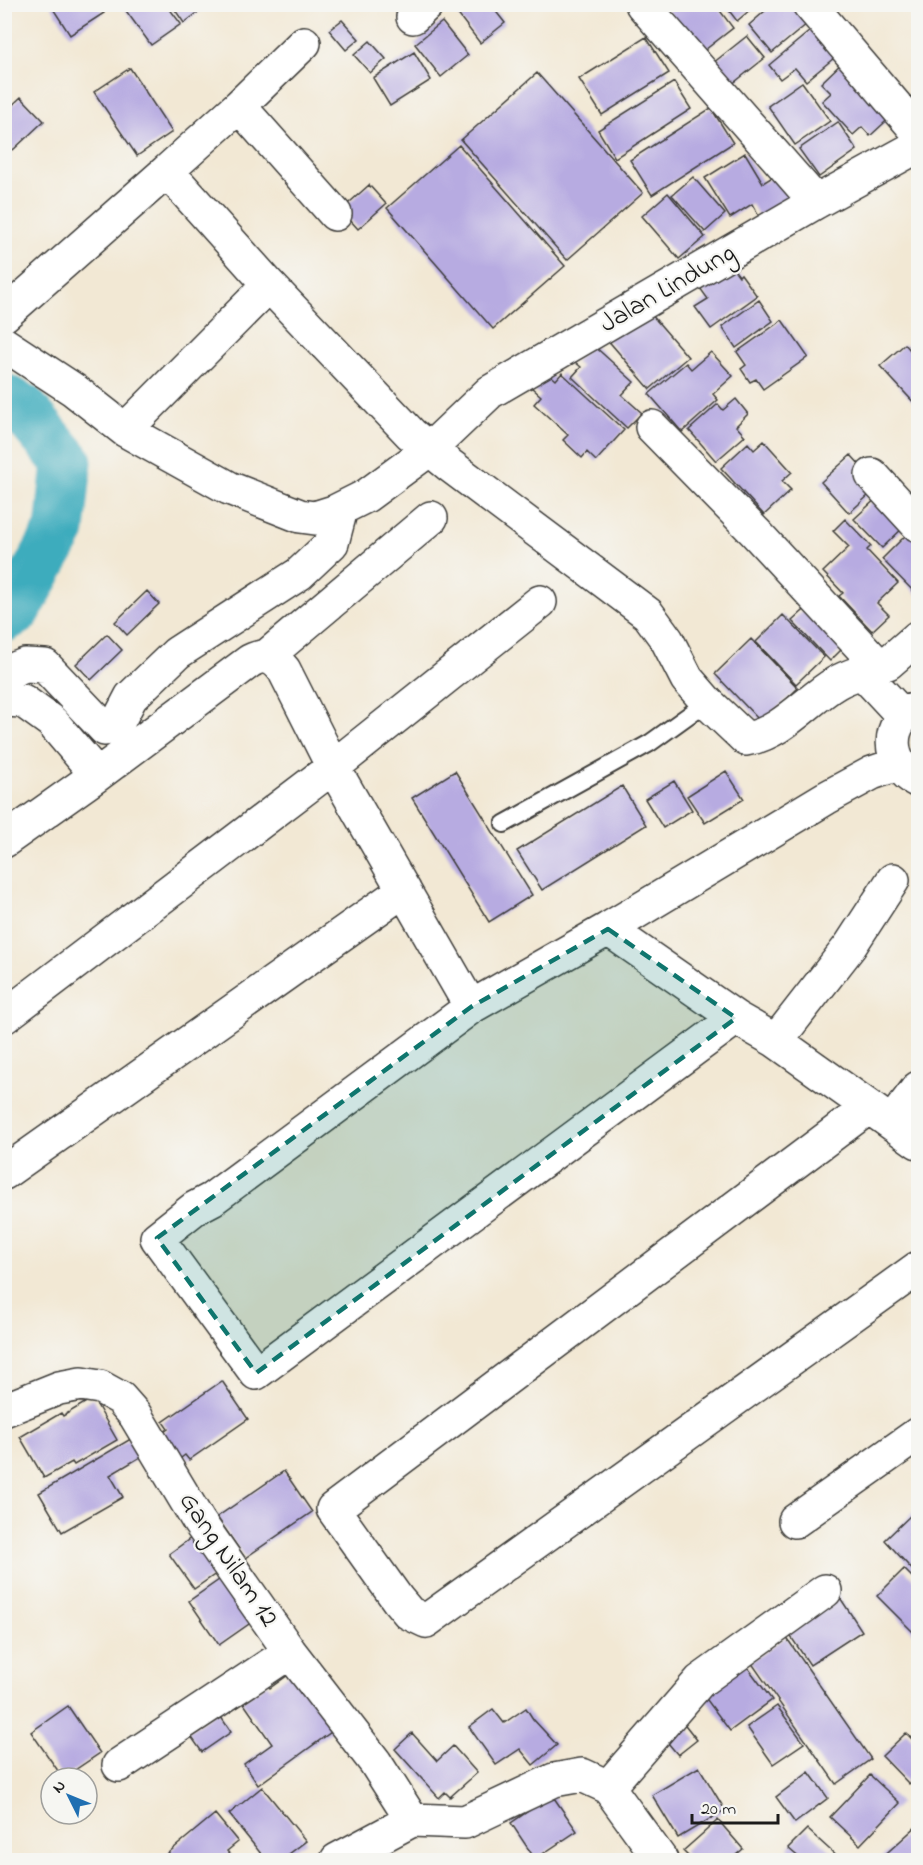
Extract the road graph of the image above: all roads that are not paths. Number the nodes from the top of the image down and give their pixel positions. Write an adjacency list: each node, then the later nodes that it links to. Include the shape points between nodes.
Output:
1 (642, 4): 8 (street)
2 (809, 4): 5 (street)
3 (304, 43): 4 (street)
4 (239, 106): 7 (street); 9 (street)
5 (918, 132)
6 (918, 146): 8 (street, Jalan Lindung)
7 (167, 171): 10 (street); 11 (street)
8 (816, 202): 15 (street, Jalan Lindung, via 490,392)
9 (335, 214)
10 (269, 285): 14 (street); 15 (street, via 411,434)
11 (4, 315)
12 (4, 344): 14 (street, Jalan Lindung, via 74,390)
13 (652, 427): 23 (street, via 755,532)
14 (124, 430): 17 (street, Jalan Lindung, via 229,488 300,516 315,518)
15 (430, 449): 17 (street, Jalan Lindung, via 366,496); 26 (street, via 648,614 687,679)
16 (872, 475): 19 (street)
17 (341, 508): 24 (street, via 332,543 299,574 177,653 131,697 118,722 105,729 45,666 25,665)
18 (431, 518): 22 (street)
19 (918, 525)
20 (540, 602): 28 (street)
21 (918, 637): 23 (street, via 888,663)
22 (267, 656): 28 (street, via 284,670); 30 (street, via 250,661)
23 (870, 669): 26 (street, via 836,683 756,738 746,739); 27 (street)
24 (4, 673)
25 (4, 700): 30 (street, via 23,700 52,722)
26 (707, 702): 31 (lane, via 650,743)
27 (911, 712): 29 (street, via 896,728 893,740 894,752)
28 (333, 767): 34 (street); 37 (street)
29 (908, 772): 35 (street, via 872,773)
30 (97, 775): 32 (street)
31 (504, 824)
32 (4, 841)
33 (893, 880): 39 (street, via 850,946)
34 (404, 890): 36 (street); 43 (street)
35 (608, 929): 36 (street); 38 (street)
36 (471, 1006): 38 (street, via 157,1238 256,1373)
37 (4, 1017)
38 (735, 1018): 39 (street)
39 (776, 1041): 41 (street)
40 (918, 1088): 41 (street)
41 (880, 1114): 42 (street); 44 (street, via 333,1509 398,1600 410,1613 426,1621)
42 (918, 1142)
43 (4, 1173)
44 (918, 1268)
45 (4, 1410): 49 (street, Gang Nilam 12, via 59,1388 81,1384 100,1386 120,1398 135,1415 199,1522)
46 (918, 1434): 47 (street)
47 (795, 1521)
48 (825, 1591): 51 (street, via 700,1680)
49 (290, 1652): 50 (street); 52 (street, Gang Nilam 12, via 375,1762)
50 (119, 1765)
51 (608, 1787): 52 (street, via 582,1775 554,1780 465,1822); 54 (street)
52 (412, 1820): 53 (street)
53 (337, 1860)
54 (661, 1860)

